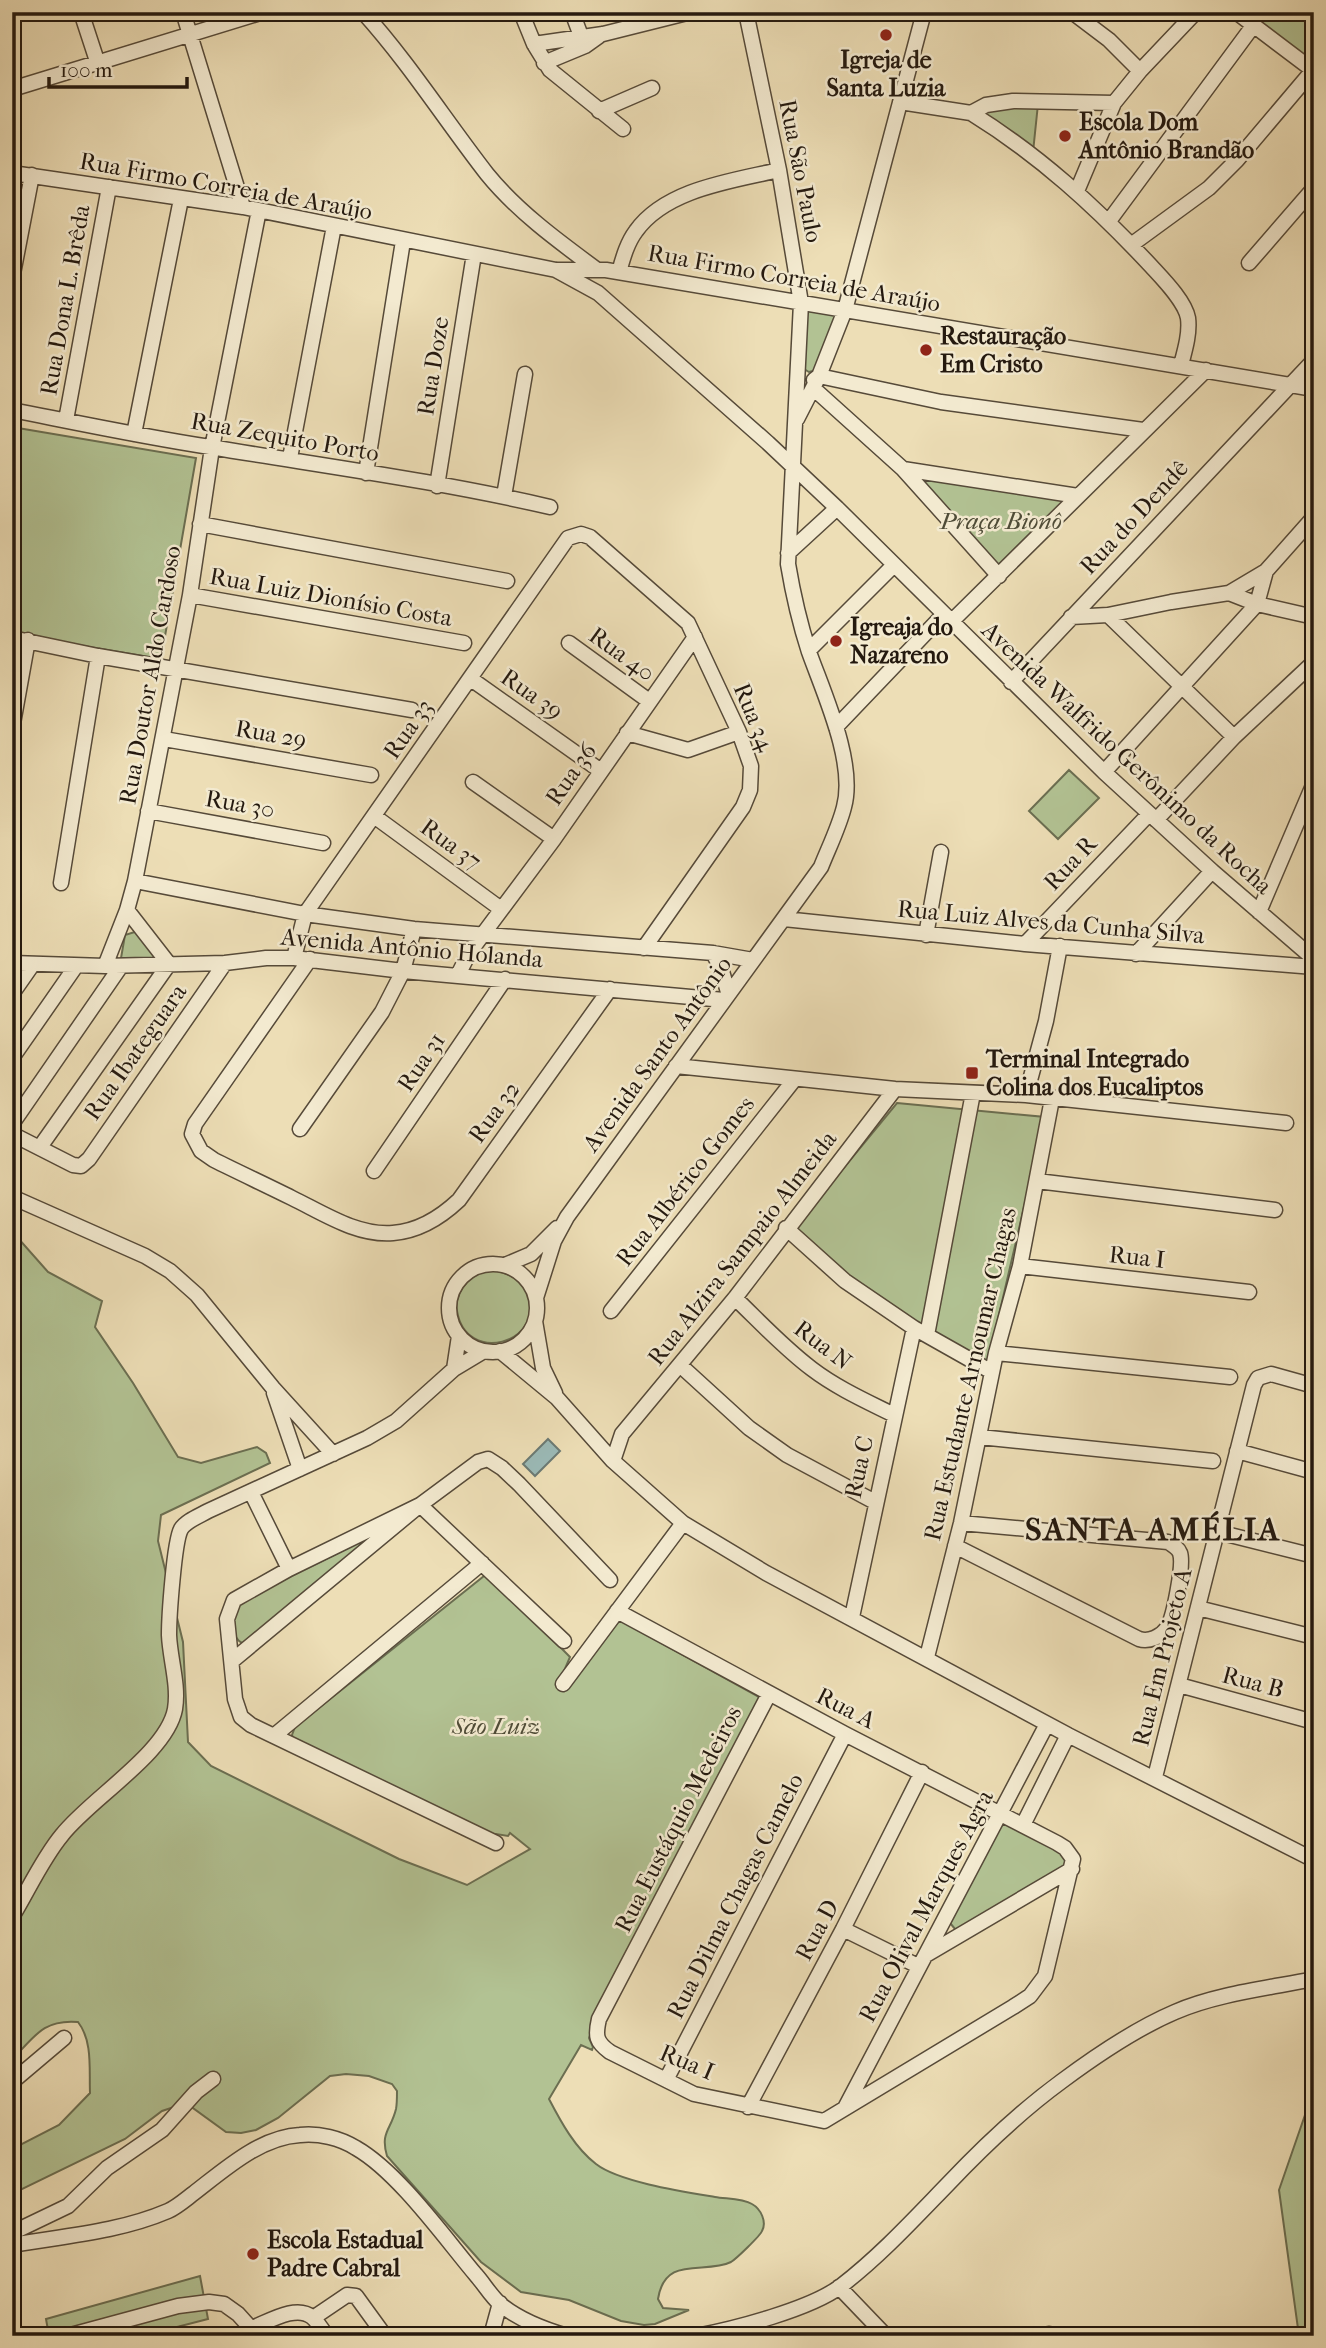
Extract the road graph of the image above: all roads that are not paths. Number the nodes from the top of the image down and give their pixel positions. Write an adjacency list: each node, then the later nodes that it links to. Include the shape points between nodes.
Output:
1 (81, 12): 18 (street)
2 (183, 12): 14 (street)
3 (263, 12): 14 (street)
4 (363, 12): 41 (street, via 396,48 489,176)
5 (521, 12): 16 (street)
6 (572, 12): 15 (street)
7 (691, 12): 15 (street)
8 (746, 12): 28 (street, Rua São Paulo)
9 (924, 12): 23 (street)
10 (1072, 12): 20 (street)
11 (1196, 12): 20 (street)
12 (1236, 12): 13 (street)
13 (1253, 26): 19 (street); 37 (street)
14 (190, 36): 18 (street); 35 (street)
15 (583, 41): 16 (street); 17 (street)
16 (534, 44): 17 (street)
17 (544, 63): 25 (street)
18 (98, 64): 22 (street)
19 (1313, 70): 40 (street, via 1209,188)
20 (1140, 71): 24 (street)
21 (652, 88): 25 (street)
22 (12, 89)
23 (900, 102): 26 (street); 50 (street)
24 (1114, 103): 26 (street, via 1013,101); 33 (street)
25 (599, 111): 27 (street)
26 (971, 113): 33 (street)
27 (623, 129)
28 (779, 170): 46 (street, via 689,195 657,211); 49 (street, Rua São Paulo)
29 (12, 173): 30 (street, Rua Firmo Correia de Araújo)
30 (32, 176): 31 (street, Rua Firmo Correia de Araújo); 42 (street)
31 (108, 187): 34 (street, Rua Firmo Correia de Araújo); 62 (street, Rua Dona L. Brêda)
32 (1314, 188): 44 (street)
33 (1077, 191): 37 (street)
34 (181, 199): 35 (street, Rua Firmo Correia de Araújo); 65 (street)
35 (243, 207): 36 (street, Rua Firmo Correia de Araújo)
36 (259, 211): 38 (street, Rua Firmo Correia de Araújo); 68 (street, Rua Doutor Aldo Cardoso)
37 (1109, 221): 40 (street)
38 (334, 226): 39 (street, Rua Firmo Correia de Araújo); 69 (street)
39 (403, 241): 43 (street, Rua Firmo Correia de Araújo); 72 (street)
40 (1131, 245): 52 (street, via 1165,281 1188,317)
41 (563, 246): 45 (street); 46 (street)
42 (14, 252): 47 (street)
43 (474, 254): 45 (street, Rua Firmo Correia de Araújo); 74 (street, Rua Doze)
44 (1249, 264)
45 (556, 270): 46 (street, Rua Firmo Correia de Araújo); 48 (street, Rua Firmo Correia de Araújo)
46 (607, 270): 48 (street, via 599,280); 49 (street, Rua Firmo Correia de Araújo)
47 (12, 279)
48 (598, 293): 66 (street, Rua Firmo Correia de Araújo, via 616,317)
49 (801, 303): 50 (street, Rua Firmo Correia de Araújo); 54 (street, Rua São Paulo)
50 (845, 310): 52 (street, Rua Firmo Correia de Araújo); 56 (street)
51 (1314, 360): 58 (street, Rua do Dendê)
52 (1181, 365): 53 (street, Rua Firmo Correia de Araújo)
53 (1206, 370): 58 (street, Rua Firmo Correia de Araújo); 64 (street)
54 (798, 371): 56 (street, via 807,381); 63 (street, Rua São Paulo)
55 (525, 374): 76 (street)
56 (816, 382): 57 (street); 60 (street); 63 (street)
57 (848, 382): 60 (street, via 838,388); 64 (street, via 941,402)
58 (1290, 384): 59 (street, Rua Firmo Correia de Araújo); 92 (street, Rua do Dendê)
59 (1314, 389)
60 (834, 406): 71 (street)
61 (12, 410): 62 (street, Rua Zequito Porto)
62 (66, 420): 65 (street, Rua Zequito Porto)
63 (795, 423): 67 (street, Rua São Paulo)
64 (1143, 430): 77 (street)
65 (134, 434): 68 (street, Rua Zequito Porto)
66 (760, 441): 67 (street); 70 (street, Rua Firmo Correia de Araújo)
67 (794, 441): 70 (street, Rua São Paulo)
68 (212, 448): 69 (street, Rua Zequito Porto); 81 (street, Rua Doutor Aldo Cardoso)
69 (290, 458): 72 (street, Rua Zequito Porto)
70 (793, 468): 73 (street, Avenida Walfrido Gerônimo da Rocha); 75 (street, Rua São Paulo)
71 (903, 469): 77 (street); 86 (street)
72 (366, 473): 74 (street, Rua Zequito Porto)
73 (812, 484): 75 (street); 79 (street, Avenida Walfrido Gerônimo da Rocha)
74 (437, 486): 76 (street, Rua Zequito Porto)
75 (792, 494): 83 (street, Rua São Paulo)
76 (504, 496): 78 (street, Rua Zequito Porto)
77 (1078, 496): 86 (street)
78 (550, 507)
79 (837, 508): 83 (street); 84 (street, Avenida Walfrido Gerônimo da Rocha)
80 (1314, 517): 85 (street)
81 (200, 524): 87 (street); 89 (street, Rua Doutor Aldo Cardoso)
82 (575, 535): 95 (street, Rua 34, via 590,537 600,545 672,607); 104 (street, Rua 33, via 568,538)
83 (788, 553): 100 (street, Rua São Paulo, via 793,597)
84 (893, 566): 94 (street, Avenida Walfrido Gerônimo da Rocha); 100 (street)
85 (1266, 571): 88 (street); 90 (street)
86 (999, 576): 94 (street)
87 (508, 581)
88 (1229, 593): 90 (street); 91 (street)
89 (190, 595): 98 (street, Rua Luiz Dionísio Costa); 103 (street, Rua Doutor Aldo Cardoso)
90 (1256, 604): 93 (street); 106 (street)
91 (1108, 615): 92 (street); 106 (street)
92 (1071, 617): 105 (street, Rua do Dendê)
93 (1314, 617)
94 (947, 619): 105 (street, Avenida Walfrido Gerônimo da Rocha); 109 (street)
95 (695, 637): 107 (street, Rua 36); 111 (street, Rua 34)
96 (12, 638): 97 (street)
97 (28, 640): 101 (street); 110 (street)
98 (464, 643)
99 (569, 643): 107 (street, Rua 40)
100 (809, 650): 109 (street, Avenida Santo Antônio)
101 (98, 656): 103 (street); 128 (street)
102 (1314, 662): 113 (street, Rua R)
103 (174, 667): 108 (street); 114 (street, Rua Doutor Aldo Cardoso)
104 (471, 679): 115 (street, Rua 39); 121 (street, Rua 33)
105 (1011, 682): 116 (street, Avenida Walfrido Gerônimo da Rocha)
106 (1182, 687): 113 (street); 116 (street)
107 (649, 701): 112 (street, Rua 36)
108 (412, 710)
109 (836, 727): 133 (street, Avenida Santo Antônio, via 846,779 845,806 821,867)
110 (12, 729)
111 (738, 732): 112 (street, via 688,750); 139 (street, Rua 34, via 751,766 750,790 743,807)
112 (627, 733): 115 (street, Rua 36)
113 (1234, 737): 122 (street, Rua R)
114 (164, 739): 117 (street, Rua 29); 120 (street, Rua Doutor Aldo Cardoso)
115 (601, 771): 123 (street, Rua 36)
116 (1104, 772): 122 (street, Avenida Walfrido Gerônimo da Rocha)
117 (371, 775)
118 (473, 782): 123 (street)
119 (1314, 783): 131 (street)
120 (148, 811): 124 (street, Rua 30); 127 (street, Rua Doutor Aldo Cardoso)
121 (374, 817): 129 (street, Rua 37); 132 (street, Rua 33)
122 (1152, 817): 126 (street, Avenida Walfrido Gerônimo da Rocha); 137 (street, Rua R)
123 (554, 839): 129 (street, Rua 36)
124 (323, 843)
125 (941, 852): 136 (street)
126 (1212, 872): 131 (street, Avenida Walfrido Gerônimo da Rocha); 141 (street)
127 (135, 881): 130 (street, Rua Doutor Aldo Cardoso); 132 (street)
128 (61, 883)
129 (501, 909): 135 (street, Rua 36)
130 (127, 910): 149 (street); 151 (street, Rua Doutor Aldo Cardoso)
131 (1259, 912): 143 (street, Avenida Walfrido Gerônimo da Rocha)
132 (305, 914): 134 (street); 142 (street, Rua 33)
133 (784, 919): 136 (street, Rua Luiz Alves da Cunha Silva); 145 (street, Avenida Santo Antônio)
134 (414, 929): 135 (street); 154 (street)
135 (483, 934): 139 (street); 155 (street, Rua 36)
136 (926, 935): 137 (street, Rua Luiz Alves da Cunha Silva)
137 (1025, 944): 138 (street, Rua Luiz Alves da Cunha Silva)
138 (1060, 946): 141 (street, Rua Luiz Alves da Cunha Silva); 165 (street)
139 (644, 948): 140 (street)
140 (713, 953): 145 (street); 159 (street, via 722,968)
141 (1136, 954): 153 (street, Rua Luiz Alves da Cunha Silva)
142 (294, 958): 144 (street, Avenida Antônio Holanda); 147 (street, Avenida Antônio Holanda)
143 (1314, 959)
144 (310, 960): 154 (street, Avenida Antônio Holanda); 157 (street, Rua 32, via 192,1134 201,1151 345,1224 372,1231 393,1233 417,1227 441,1216 459,1200)
145 (753, 960): 159 (street, Avenida Santo Antônio)
146 (12, 962): 148 (street, Avenida Antônio Holanda)
147 (225, 963): 149 (street, Avenida Antônio Holanda); 171 (street, Rua Ibateguara, via 89,1159 81,1166 73,1165)
148 (33, 964): 150 (street, Avenida Antônio Holanda); 158 (street)
149 (169, 964): 152 (street, Avenida Antônio Holanda); 171 (street)
150 (76, 966): 151 (street, Avenida Antônio Holanda); 160 (street)
151 (106, 966): 152 (street, Avenida Antônio Holanda)
152 (121, 966): 168 (street)
153 (1314, 967)
154 (403, 971): 155 (street, Avenida Antônio Holanda); 169 (street, via 382,1012)
155 (458, 975): 156 (street, Avenida Antônio Holanda)
156 (505, 979): 157 (street, Avenida Antônio Holanda); 172 (street, Rua 31)
157 (610, 989): 159 (street, Avenida Antônio Holanda)
158 (12, 994)
159 (726, 996): 161 (street, Avenida Santo Antônio)
160 (12, 1058)
161 (676, 1066): 162 (street); 176 (street, Avenida Santo Antônio)
162 (794, 1080): 163 (street); 183 (street, Rua Albérico Gomes)
163 (895, 1088): 164 (street); 177 (street, Rua Alzira Sampaio Almeida)
164 (973, 1093): 165 (street); 185 (street, Rua C)
165 (1026, 1095): 166 (street)
166 (1052, 1099): 167 (street); 173 (street, Rua Estudante Arnoumar Chagas)
167 (1286, 1123)
168 (12, 1124)
169 (300, 1129)
170 (12, 1134): 171 (street)
171 (40, 1147)
172 (374, 1171)
173 (1037, 1181): 175 (street); 179 (street, Rua Estudante Arnoumar Chagas)
174 (12, 1197): 195 (street, via 170,1271 197,1295)
175 (1275, 1210)
176 (568, 1217): 178 (street, Avenida Santo Antônio, via 531,1254); 181 (street, Avenida Santo Antônio, via 554,1241)
177 (786, 1228): 182 (street, Rua Alzira Sampaio Almeida); 185 (street, via 845,1282)
178 (505, 1265): 181 (street, via 525,1278); 186 (street, via 476,1268 454,1287 449,1301)
179 (1020, 1266): 180 (street, Rua I); 189 (street, Rua Estudante Arnoumar Chagas)
180 (1250, 1292)
181 (536, 1298): 184 (street)
182 (735, 1298): 190 (street, Rua Alzira Sampaio Almeida); 197 (street, Rua N, via 811,1368)
183 (611, 1311)
184 (535, 1321): 188 (street, via 522,1341); 196 (street, via 543,1368)
185 (920, 1331): 192 (street); 197 (street, Rua C)
186 (451, 1332): 187 (street); 191 (street)
187 (484, 1351): 188 (street); 191 (street)
188 (500, 1351): 196 (street)
189 (996, 1353): 192 (street, Rua Estudante Arnoumar Chagas); 193 (street)
190 (681, 1366): 198 (street, Rua Alzira Sampaio Almeida); 208 (street, via 787,1455)
191 (454, 1369): 202 (street, via 396,1420)
192 (992, 1372): 199 (street, Rua Estudante Arnoumar Chagas)
193 (1230, 1377)
194 (1314, 1386): 201 (street, Rua Em Projeto A, via 1271,1374 1258,1378)
195 (273, 1388): 202 (street); 205 (street)
196 (557, 1398): 200 (street)
197 (894, 1415): 208 (street, Rua C)
198 (622, 1434): 200 (street, Rua Alzira Sampaio Almeida); 203 (street, Rua Alzira Sampaio Almeida)
199 (980, 1437): 204 (street); 211 (street, Rua Estudante Arnoumar Chagas)
200 (597, 1443): 203 (street)
201 (1237, 1451): 206 (street); 212 (street, Rua Em Projeto A)
202 (333, 1454): 205 (street)
203 (613, 1461): 210 (street)
204 (1213, 1461)
205 (300, 1469): 207 (street)
206 (1314, 1472)
207 (251, 1492): 216 (street); 240 (street, via 181,1529 169,1635 175,1689 171,1722 134,1767 61,1835)
208 (875, 1502): 220 (street, Rua C)
209 (420, 1504): 215 (street); 216 (street); 217 (street, via 488,1459 519,1484); 224 (street)
210 (683, 1522): 219 (street); 220 (street, via 766,1573)
211 (961, 1523): 213 (street, Rua Estudante Arnoumar Chagas); 213 (street, via 1168,1542 1180,1553 1182,1565 1167,1630 1153,1639 1139,1639)
212 (1218, 1532): 214 (street); 218 (street, Rua Em Projeto A)
213 (955, 1546): 223 (street, Rua Estudante Arnoumar Chagas)
214 (1314, 1556)
215 (482, 1563): 222 (street); 231 (street)
216 (289, 1569): 224 (street, via 234,1600 228,1619)
217 (610, 1580)
218 (1198, 1608): 221 (street); 226 (street, Rua Em Projeto A)
219 (617, 1611): 225 (street); 227 (street, Rua A)
220 (852, 1617): 223 (street)
221 (1314, 1637)
222 (564, 1641)
223 (927, 1657): 229 (street)
224 (232, 1661): 231 (street, via 241,1717)
225 (563, 1684)
226 (1179, 1685): 228 (street, Rua B); 234 (street, Rua Em Projeto A)
227 (769, 1694): 230 (street, Rua A); 243 (street, Rua Eustáquio Medeiros)
228 (1314, 1722)
229 (1047, 1724): 232 (street); 235 (street, Rua Olival Marques Agra)
230 (845, 1734): 233 (street, Rua A); 247 (street, Rua Dilma Chagas Camelo)
231 (275, 1735): 237 (street)
232 (1068, 1735): 234 (street); 236 (street, Rua Olival Marques Agra)
233 (922, 1772): 235 (street, Rua A); 241 (street, Rua D)
234 (1155, 1777): 238 (street)
235 (1001, 1814): 236 (street, Rua A); 242 (street, Rua Olival Marques Agra)
236 (1023, 1825): 239 (street, Rua A, via 1065,1847 1073,1859)
237 (496, 1843)
238 (1314, 1860)
239 (1072, 1869): 242 (street); 250 (street, Rua I, via 1040,1986)
240 (12, 1917)
241 (843, 1929): 242 (street); 249 (street, Rua D)
242 (922, 1961): 250 (street, Rua Olival Marques Agra)
243 (628, 1965): 247 (street, Rua I, via 599,2019 597,2040 610,2052)
244 (1314, 1979): 253 (street, via 1176,2011 1091,2060 1018,2117)
245 (64, 2038): 248 (street)
246 (213, 2079): 251 (street, via 162,2130 107,2168 68,2206)
247 (666, 2080): 249 (street, Rua I, via 694,2094)
248 (12, 2082)
249 (748, 2106): 250 (street, Rua I, via 824,2121)
250 (845, 2109)
251 (12, 2235)
252 (12, 2245): 254 (street, via 134,2224 171,2210 233,2164 275,2140 319,2135 355,2147 377,2162)
253 (839, 2287): 264 (street, via 791,2309); 265 (street)
254 (500, 2303): 262 (street); 263 (street, via 524,2320)
255 (313, 2318): 256 (street, via 296,2312); 260 (street); 261 (street, via 346,2294 356,2296)
256 (255, 2332): 259 (street, via 224,2304 209,2302)
257 (39, 2336): 258 (street)
258 (48, 2336)
259 (67, 2336)
260 (327, 2336)
261 (385, 2336)
262 (491, 2336)
263 (566, 2336)
264 (696, 2336)
265 (886, 2336)

